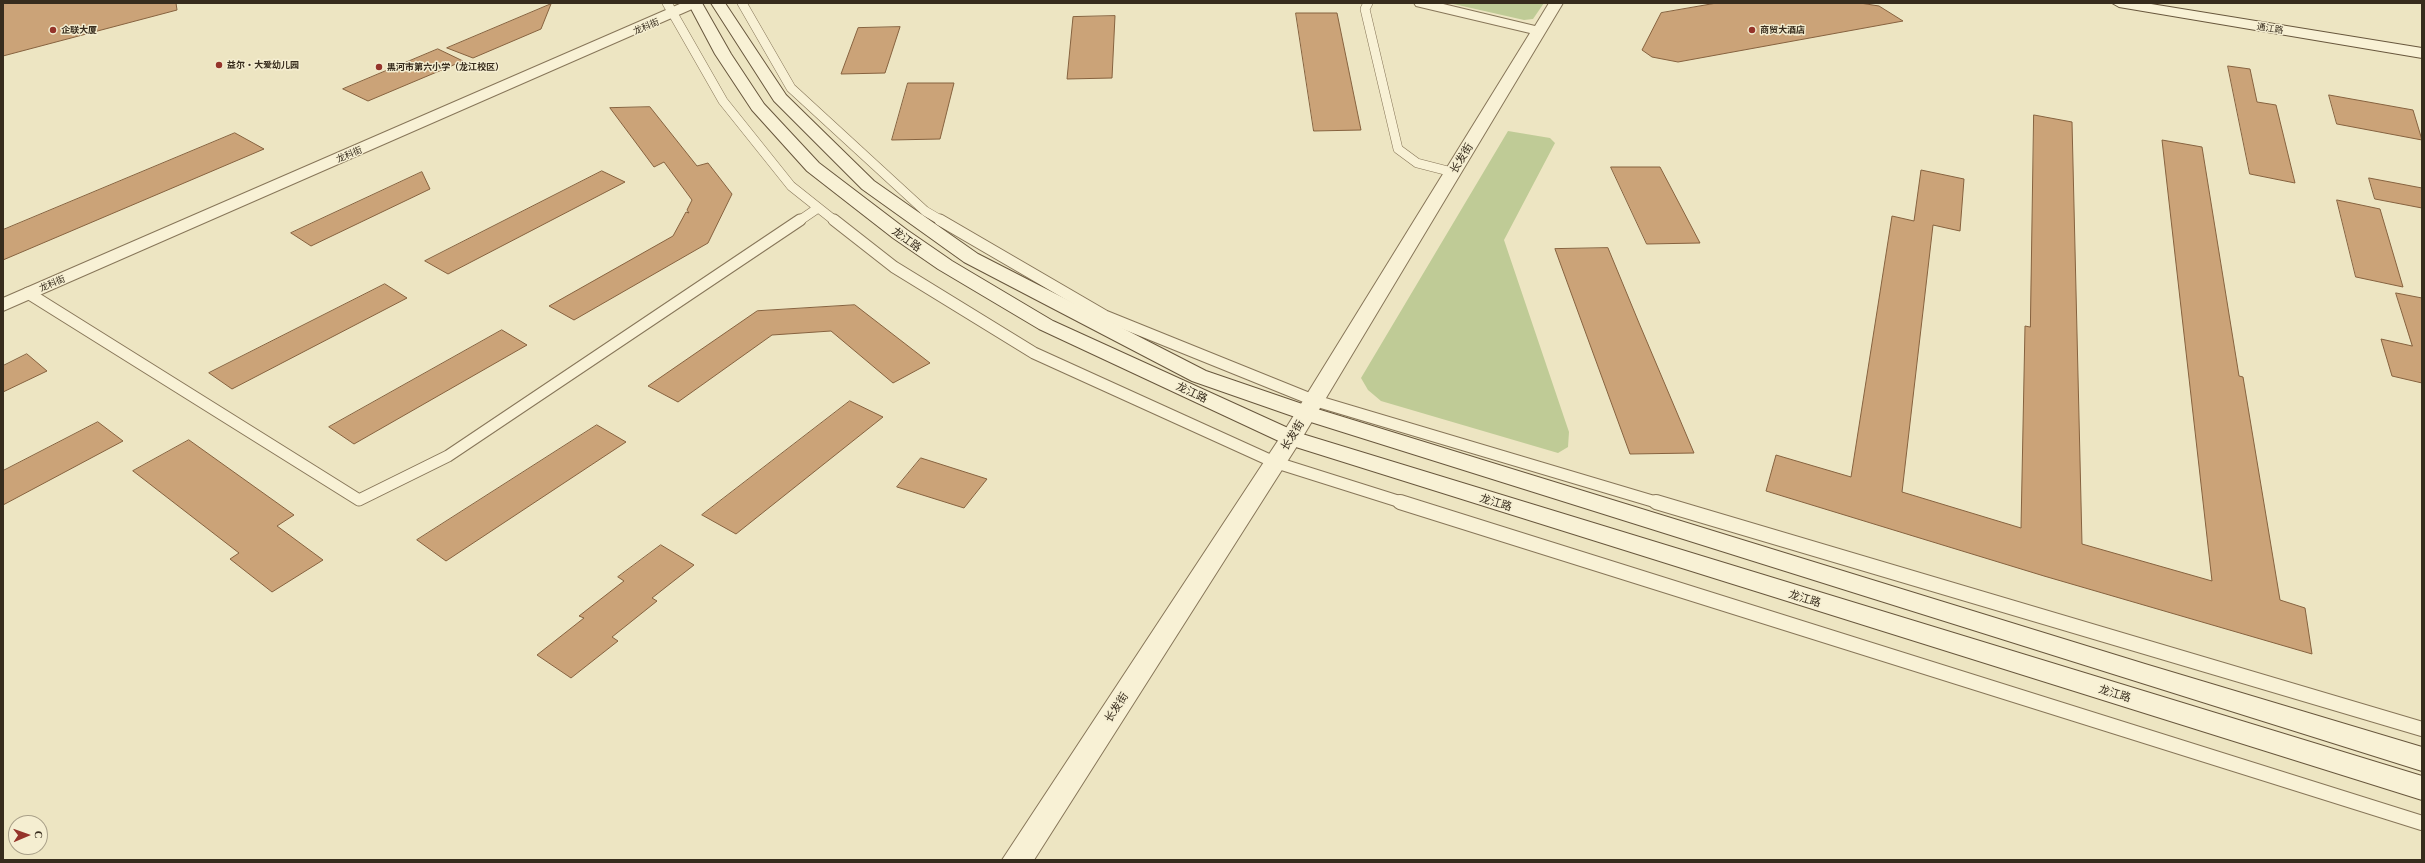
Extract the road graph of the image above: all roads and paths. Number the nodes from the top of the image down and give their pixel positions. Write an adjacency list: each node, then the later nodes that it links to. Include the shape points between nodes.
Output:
1 (695, 3): 9 (street, 龙科街); 18 (street, 龙江路, via 723,54 758,107 813,167 900,234 944,265 1046,325)
2 (718, 3): 17 (street, 龙江路, via 780,98 868,185 971,258 1199,376)
3 (742, 3): 17 (lane, via 791,88 925,212 1105,316)
4 (1368, 3): 13 (lane, via 1365,8 1398,149 1417,163)
5 (1422, 3): 10 (street)
6 (1556, 3): 10 (street, 长发街)
7 (2119, 3): 12 (street, 通江路)
8 (2197, 3): 11 (street, 通江路)
9 (670, 8): 14 (lane, via 723,101 791,186); 15 (street, 龙科街)
10 (1539, 32): 13 (street, 长发街)
11 (2422, 39)
12 (2422, 53)
13 (1452, 172): 17 (street, 长发街)
14 (818, 208): 15 (lane, via 448,456 359,500); 19 (lane, via 894,267 1034,353)
15 (28, 293): 16 (street, 龙科街)
16 (3, 305)
17 (1309, 406): 18 (street, 长发街); 20 (lane); 21 (street, 龙江路, via 2130,670)
18 (1291, 438): 19 (street, 长发街); 22 (street, 龙江路)
19 (1274, 462): 23 (lane); 24 (street, 长发街)
20 (2422, 729)
21 (2422, 759)
22 (2422, 788)
23 (2422, 823)
24 (1017, 860)

